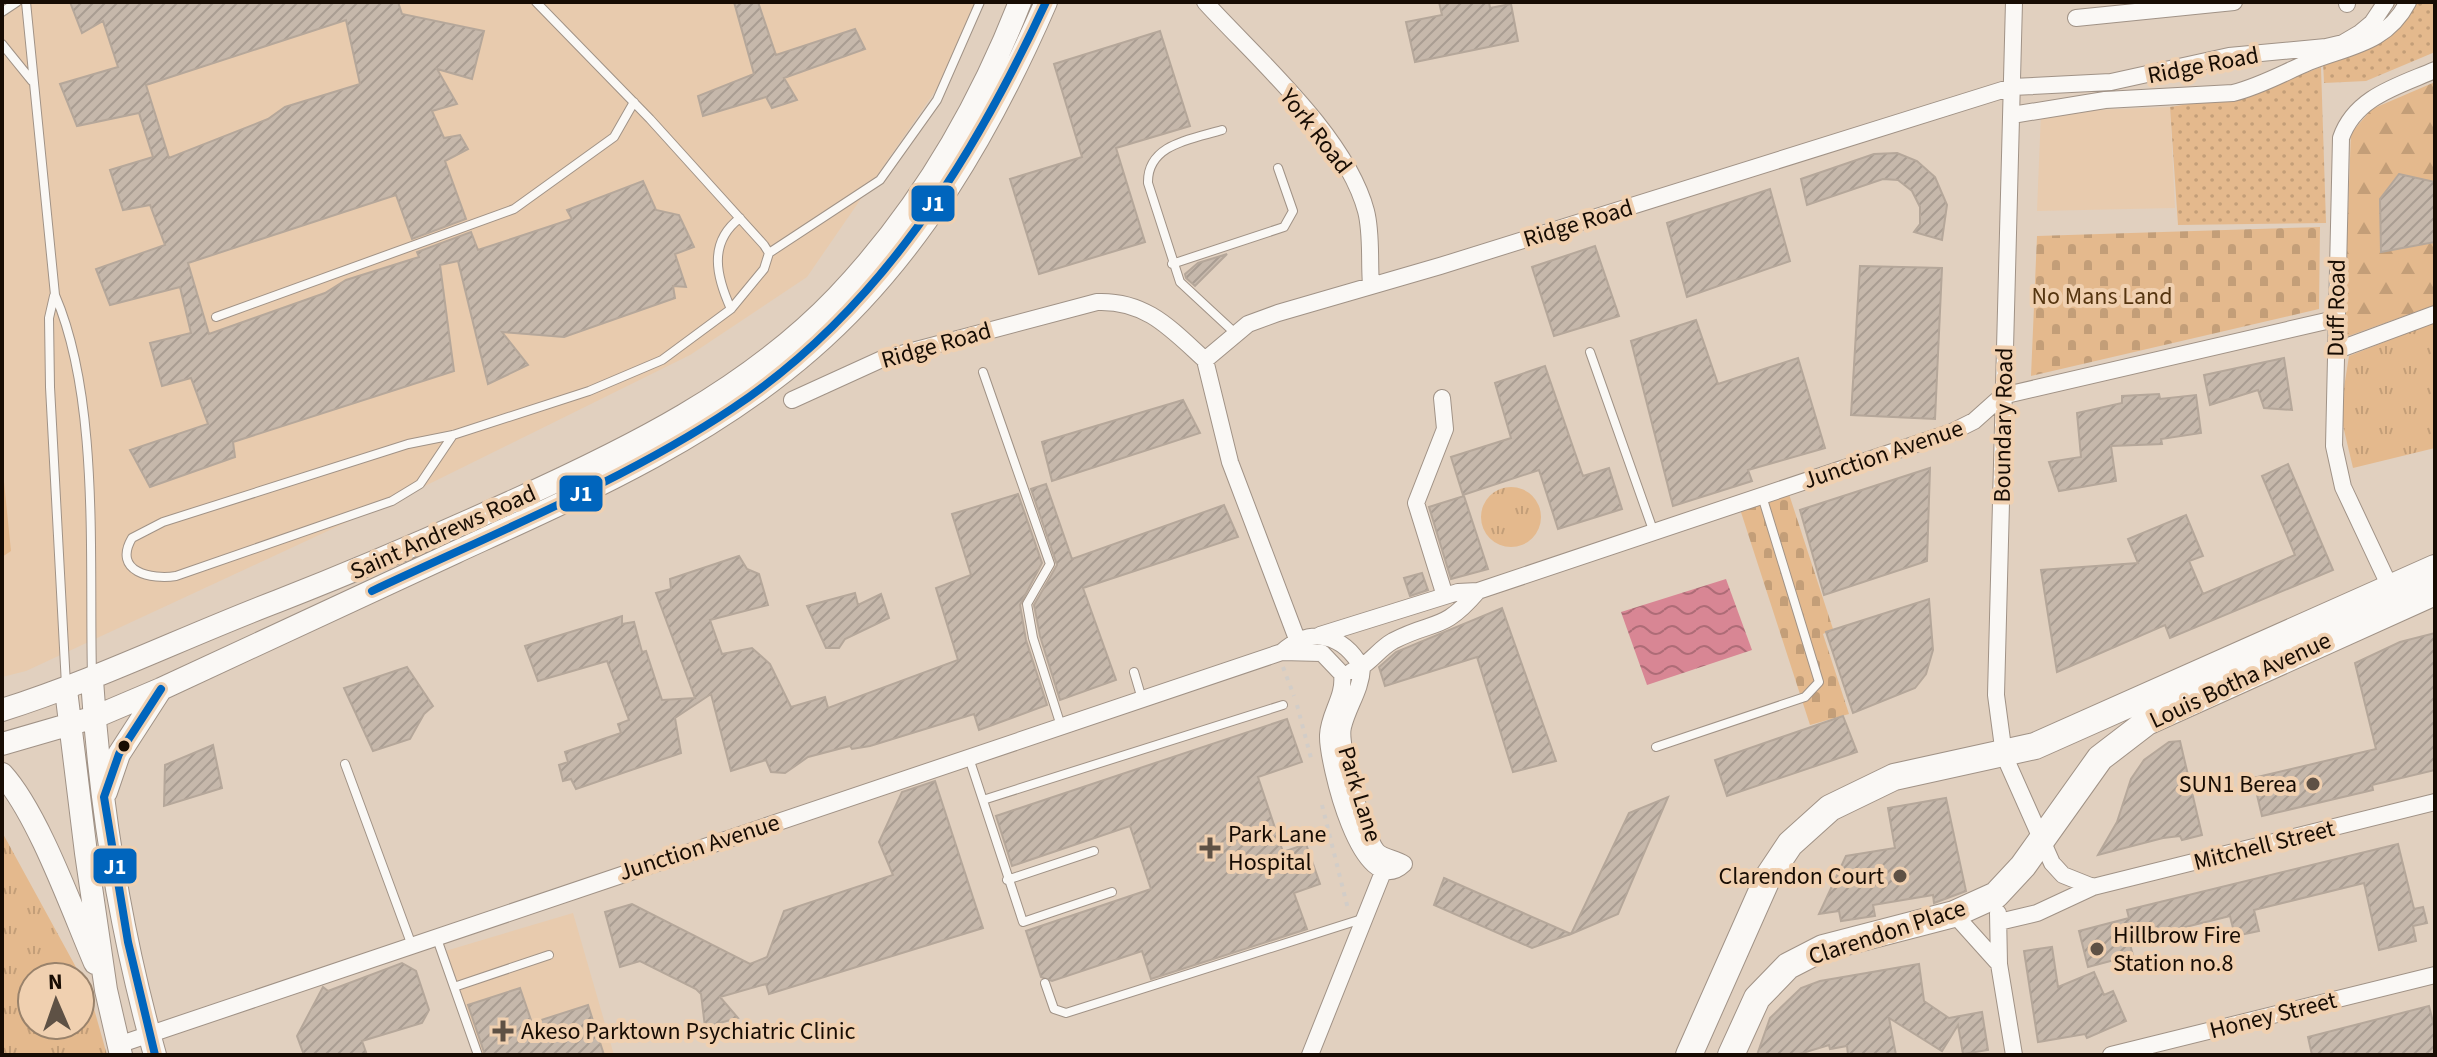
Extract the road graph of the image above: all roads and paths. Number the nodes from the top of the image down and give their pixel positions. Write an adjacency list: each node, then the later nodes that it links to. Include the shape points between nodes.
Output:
1 (17, 2): 12 (lane)
2 (26, 2): 16 (lane)
3 (536, 2): 18 (lane)
4 (980, 2): 23 (lane, via 937,100 880,180)
5 (1020, 2): 52 (main road, Saint Andrews Road, via 973,110 923,193 837,297 749,373 686,415 576,473)
6 (1046, 2): 53 (main road, Saint Andrews Road, via 1001,99 936,208 854,309 788,369 708,427 630,469)
7 (1205, 2): 25 (street, York Road, via 1339,153 1367,214)
8 (2014, 2): 17 (street, Boundary Road)
9 (2234, 2): 13 (street)
10 (2386, 2): 17 (street, Ridge Road, via 2360,33 2326,47 2229,56 2111,82)
11 (2408, 2): 19 (street, via 2389,30 2370,42 2252,88 2071,103)
12 (2, 12)
13 (2076, 18)
14 (2, 44): 16 (lane)
15 (2435, 70): 30 (street, Duff Road, via 2371,98 2347,120 2341,138)
16 (32, 82): 26 (lane)
17 (2012, 87): 19 (street, Boundary Road); 25 (street, Ridge Road)
18 (634, 102): 22 (lane); 29 (lane, via 614,137 514,209)
19 (2012, 115): 36 (street, Boundary Road)
20 (1222, 130): 24 (lane, via 1161,152 1149,170 1148,183)
21 (1278, 168): 24 (lane, via 1293,211 1284,227)
22 (740, 218): 23 (lane); 27 (lane, via 720,247 715,274)
23 (769, 253): 27 (lane, via 764,269)
24 (1172, 264): 31 (lane, via 1180,282)
25 (1371, 285): 31 (street, Ridge Road, via 1278,313)
26 (55, 295): 52 (lane, via 81,391); 54 (lane, via 49,318 50,387)
27 (731, 309): 39 (lane, via 662,360 589,391)
28 (2435, 314): 32 (street)
29 (216, 317)
30 (2335, 319): 32 (street, Duff Road); 36 (street, Junction Avenue)
31 (1235, 333): 34 (street, Ridge Road)
32 (2335, 351): 43 (street, Duff Road, via 2337,466)
33 (1590, 352): 41 (lane)
34 (1205, 360): 38 (street, Ridge Road, via 1154,314 1117,301 1097,302 882,359); 47 (street, via 1230,462)
35 (983, 372): 60 (lane, via 1050,564 1027,604)
36 (2002, 396): 40 (street, Junction Avenue, via 1952,432); 63 (street, Boundary Road, via 1995,668)
37 (1442, 398): 45 (street, via 1445,429 1416,503)
38 (792, 400)
39 (453, 435): 39 (lane, via 420,484 392,501 176,576 146,577 127,559 132,538 163,522 422,439)
40 (1762, 496): 41 (street, Junction Avenue); 62 (lane, via 1819,682 1805,697)
41 (1653, 530): 44 (street, Junction Avenue)
42 (2435, 562): 43 (main road)
43 (2418, 581): 63 (main road, Louis Botha Avenue, via 2073,731); 72 (main road, Louis Botha Avenue, via 2147,722 2100,758)
44 (1478, 591): 45 (street, Junction Avenue); 49 (street, Junction Avenue, via 1456,617 1394,640)
45 (1445, 596): 46 (street, Junction Avenue)
46 (1320, 635): 47 (street); 49 (street, via 1347,650)
47 (1299, 644): 48 (street, Junction Avenue); 51 (street, via 1322,653)
48 (1279, 653): 55 (street, Junction Avenue); 66 (path)
49 (1362, 668): 51 (street, Junction Avenue); 74 (street, Park Lane, via 1343,726 1343,747 1376,849 1404,864)
50 (1134, 672): 55 (lane)
51 (1342, 674): 74 (street, Park Lane, via 1342,690 1329,724 1330,752 1365,859)
52 (92, 680): 54 (main road, Saint Andrews Road); 58 (main road)
53 (161, 689): 58 (main road, Saint Andrews Road); 68 (main road, via 119,754)
54 (66, 690): 57 (main road, Saint Andrews Road); 59 (main road)
55 (1142, 699): 60 (street, Junction Avenue)
56 (1283, 705): 69 (lane)
57 (2, 710)
58 (95, 717): 59 (main road, Saint Andrews Road); 68 (main road)
59 (68, 726): 61 (main road, Saint Andrews Road); 89 (main road)
60 (1061, 726): 64 (street, Junction Avenue)
61 (2, 744)
62 (1656, 747)
63 (2004, 755): 72 (street, Boundary Road); 96 (main road, Louis Botha Avenue, via 1927,769 1864,789 1807,825 1768,877)
64 (968, 758): 69 (lane); 82 (street, Junction Avenue)
65 (345, 764): 83 (lane)
66 (1314, 772)
67 (2, 774): 89 (main road, via 42,843)
68 (104, 797): 90 (main road)
69 (983, 800): 75 (lane)
70 (1321, 802): 80 (path)
71 (2435, 802): 76 (street, Mitchell Street)
72 (2041, 840): 76 (street, via 2063,875); 78 (main road, Louis Botha Avenue)
73 (1094, 851): 75 (lane)
74 (1383, 872): 80 (street, Park Lane)
75 (1007, 880): 77 (lane, via 1025,926)
76 (2093, 887): 81 (street, Mitchell Street, via 2037,913)
77 (1112, 892)
78 (1996, 895): 79 (main road, Clarendon Place); 81 (street)
79 (1954, 914): 85 (street); 92 (main road, Clarendon Place, via 1823,948 1788,966 1757,998)
80 (1358, 920): 87 (lane, via 1066,1013 1054,1009); 95 (street, Park Lane)
81 (1999, 922): 85 (street)
82 (435, 935): 83 (street, Junction Avenue); 88 (lane)
83 (411, 943): 90 (street, Junction Avenue)
84 (549, 955): 88 (lane)
85 (1999, 964): 97 (street)
86 (2435, 975): 98 (street, Honey Street)
87 (1045, 983)
88 (454, 987): 94 (lane)
89 (106, 990): 91 (main road)
90 (149, 1033): 91 (street, Junction Avenue); 93 (main road)
91 (119, 1050)
92 (1732, 1054)
93 (155, 1055)
94 (478, 1055)
95 (1310, 1055)
96 (1689, 1055)
97 (2014, 1055)
98 (2111, 1055)

